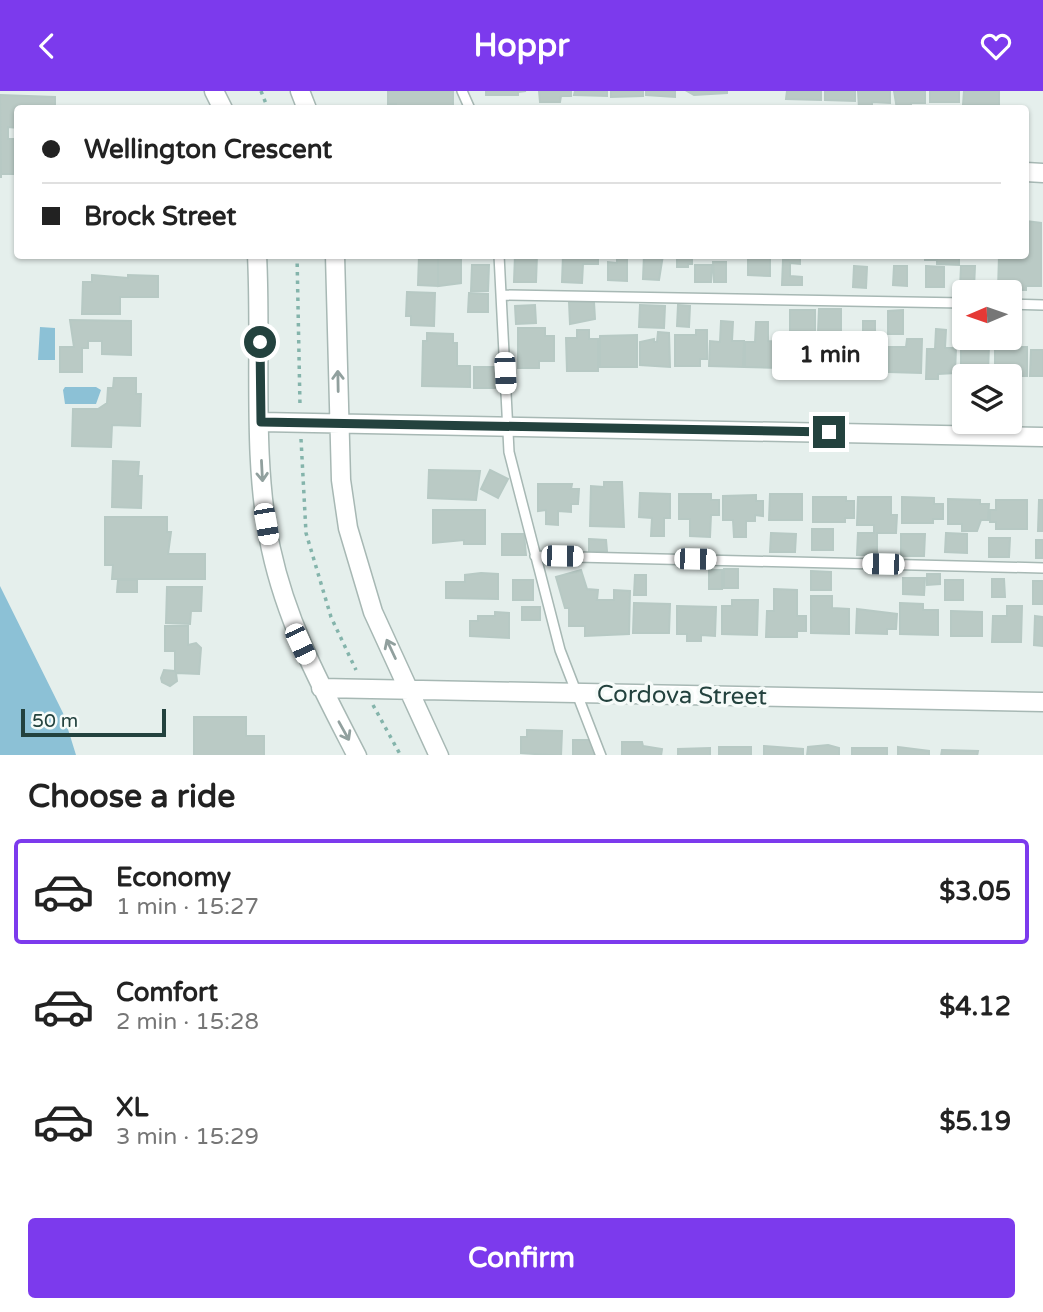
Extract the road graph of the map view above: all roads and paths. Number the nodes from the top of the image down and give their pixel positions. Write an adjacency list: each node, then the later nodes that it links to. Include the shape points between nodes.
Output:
1 (257, 259): 9 (street)
2 (297, 259): 10 (path)
3 (335, 259): 11 (street, one-way to 3)
4 (499, 259): 5 (lane)
5 (501, 295): 6 (lane); 12 (lane)
6 (952, 303)
7 (1022, 304): 8 (lane)
8 (1043, 305)
9 (261, 422): 10 (street); 16 (street, one-way to 16, via 270,546 293,627)
10 (301, 422): 11 (street); 17 (path, via 306,533 331,617)
11 (338, 422): 12 (street); 18 (street, one-way to 11, via 361,578 344,504)
12 (508, 425): 13 (street); 14 (lane, via 509,452)
13 (1043, 437)
14 (535, 556): 15 (lane); 19 (lane)
15 (1043, 568)
16 (321, 688): 17 (street, Cordova Street); 21 (street, one-way to 21)
17 (365, 688): 18 (street, Cordova Street); 22 (path)
18 (410, 689): 19 (street, Cordova Street); 23 (street)
19 (576, 693): 20 (street, Cordova Street); 24 (lane)
20 (1043, 702)
21 (357, 755)
22 (401, 755)
23 (439, 755)
24 (601, 755)

